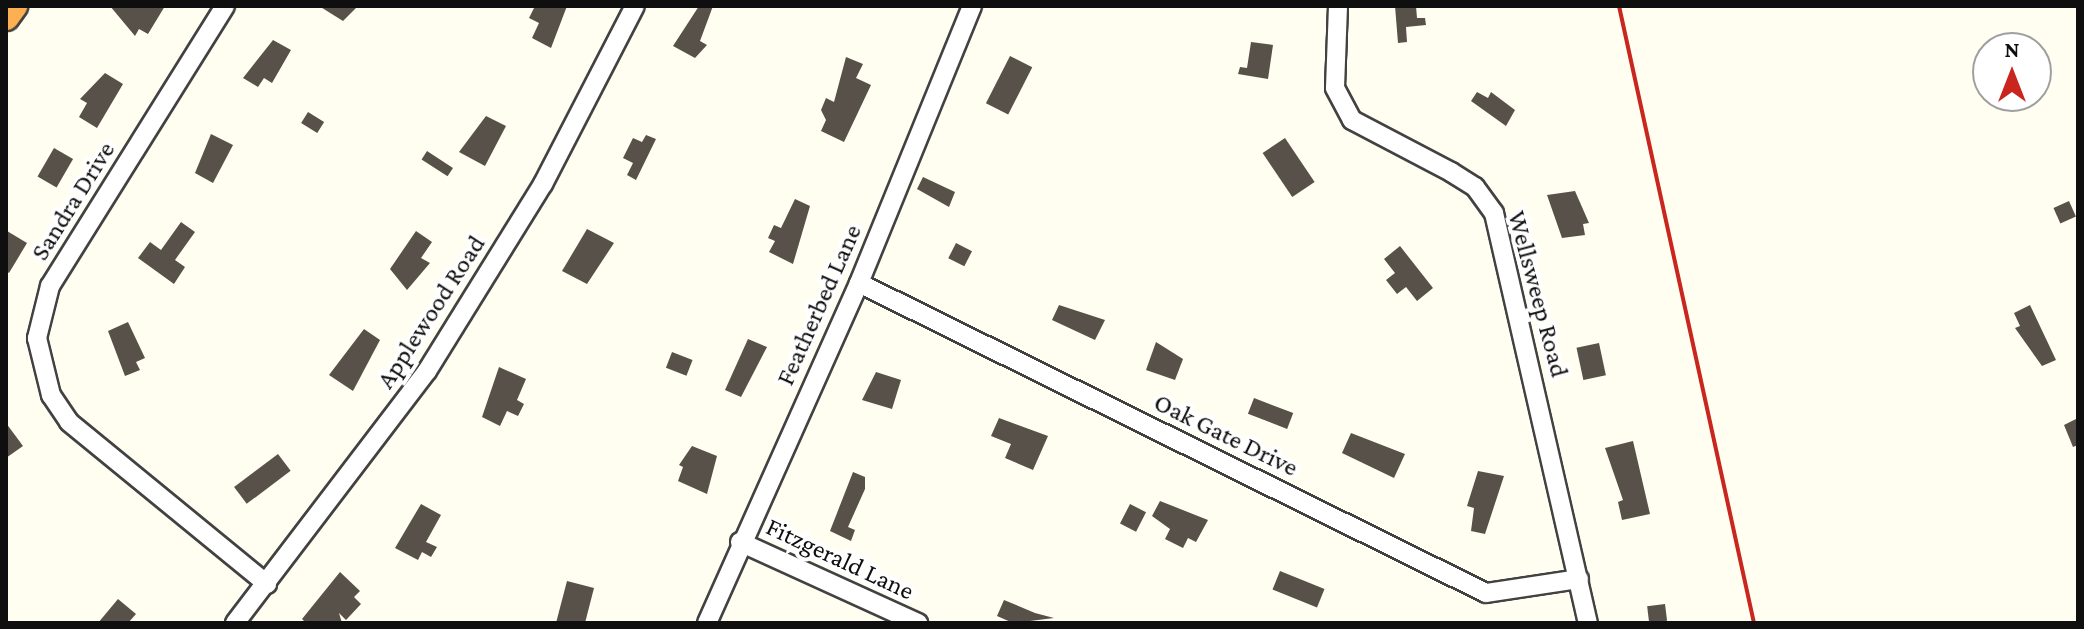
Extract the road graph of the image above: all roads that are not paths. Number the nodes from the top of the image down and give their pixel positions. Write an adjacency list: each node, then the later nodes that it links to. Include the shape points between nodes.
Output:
1 (14, 6): 6 (highway)
2 (225, 6): 10 (street, Sandra Drive, via 50,286 37,338 51,395 69,422)
3 (635, 6): 10 (street, Applewood Road, via 543,184 427,371)
4 (972, 6): 7 (street, Featherbed Lane)
5 (1338, 6): 9 (street, Wellsweep Road, via 1335,88 1352,120 1463,180 1494,213)
6 (6, 17)
7 (859, 283): 8 (street, Featherbed Lane); 9 (street, Oak Gate Drive, via 1486,593)
8 (740, 542): 12 (street, Featherbed Lane); 13 (street, Fitzgerald Lane)
9 (1579, 579): 14 (street, Wellsweep Road)
10 (267, 584): 11 (street, Applewood Road)
11 (235, 623)
12 (707, 623)
13 (918, 623)
14 (1588, 623)

